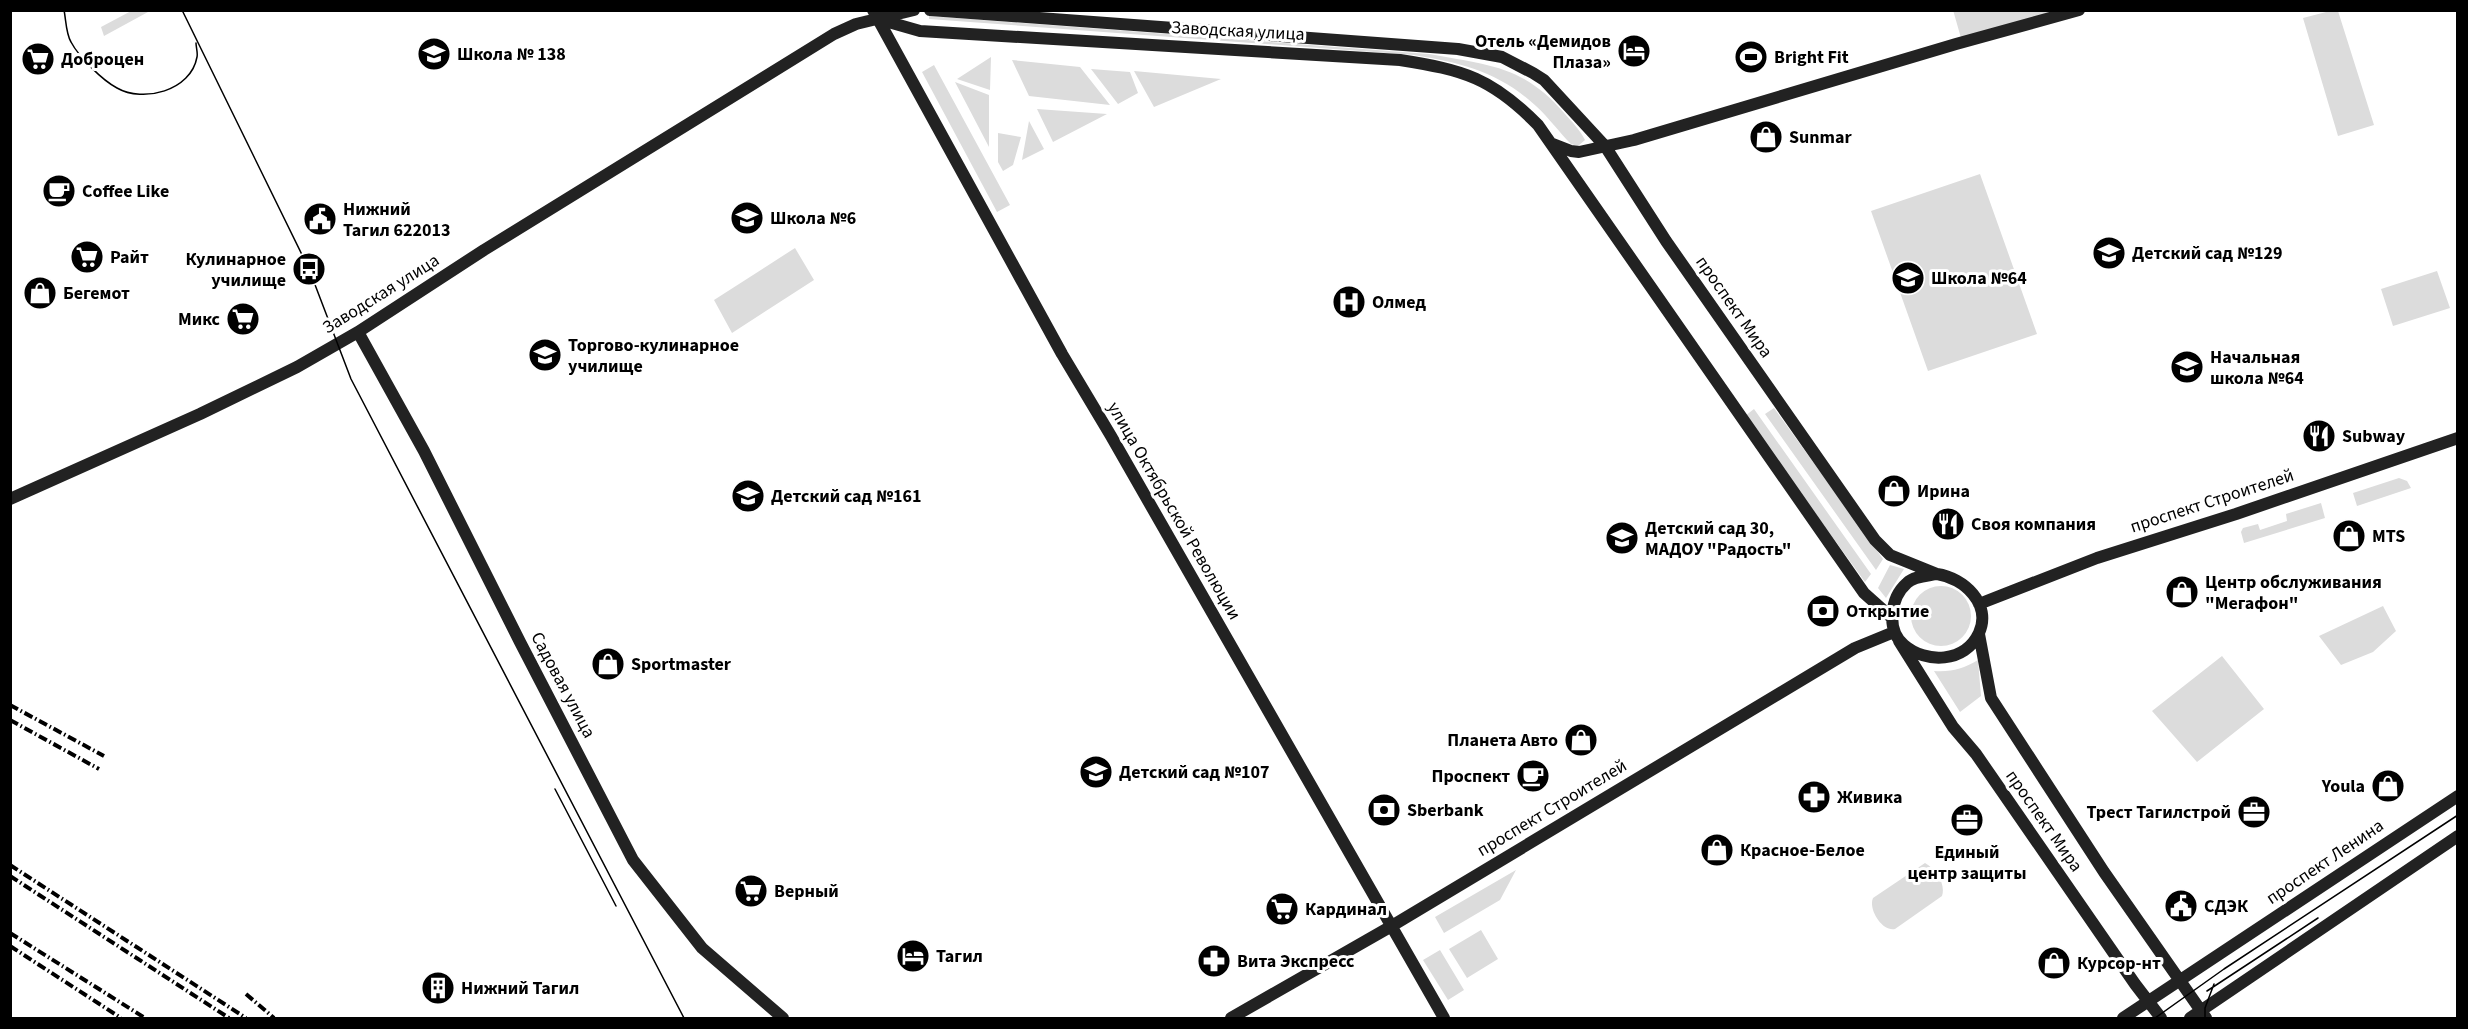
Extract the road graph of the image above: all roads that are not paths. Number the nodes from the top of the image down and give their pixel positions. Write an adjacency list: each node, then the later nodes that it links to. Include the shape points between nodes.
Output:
1 (914, 10): 4 (main road, Заводская улица)
2 (930, 10): 5 (main road, Заводская улица, via 1458,49)
3 (2079, 10): 7 (main road)
4 (876, 15): 6 (main road, Заводская улица, via 920,31 1400,60 1443,67 1478,79 1516,103); 8 (main road, Заводская улица, via 834,34 483,249); 18 (main road, улица Октябрьской Революции, via 1056,344)
5 (1502, 57): 7 (main road, проспект Мира, via 1544,80)
6 (1552, 144): 7 (main road, via 1579,152); 13 (main road, via 1864,593)
7 (1605, 146): 11 (main road, проспект Мира, via 1875,540 1890,555)
8 (358, 332): 10 (main road, Заводская улица, via 200,414); 22 (main road, Садовая улица, via 424,451 633,860 702,948)
9 (2457, 438): 12 (main road, проспект Строителей, via 2097,558)
10 (10, 499)
11 (1937, 574): 12 (main road, via 1970,589); 13 (main road, via 1907,582 1893,602)
12 (1979, 604): 14 (main road)
13 (1892, 618): 15 (main road)
14 (1979, 634): 15 (main road, via 1970,645 1941,659 1912,652); 19 (main road, проспект Мира, via 1991,698)
15 (1897, 637): 18 (main road, проспект Строителей, via 1855,648); 20 (main road, проспект Мира, via 1953,727 1976,754)
16 (2457, 796): 19 (main road, проспект Ленина)
17 (2457, 836): 21 (main road)
18 (1390, 927): 23 (main road, проспект Строителей); 24 (main road, улица Октябрьской Революции)
19 (2178, 979): 20 (main road, проспект Ленина); 21 (main road, проспект Мира)
20 (2147, 1001): 25 (main road, проспект Ленина); 26 (main road, проспект Мира)
21 (2203, 1015): 27 (main road)
22 (783, 1018)
23 (1231, 1018)
24 (1444, 1018)
25 (2123, 1018)
26 (2162, 1018)
27 (2190, 1018)

